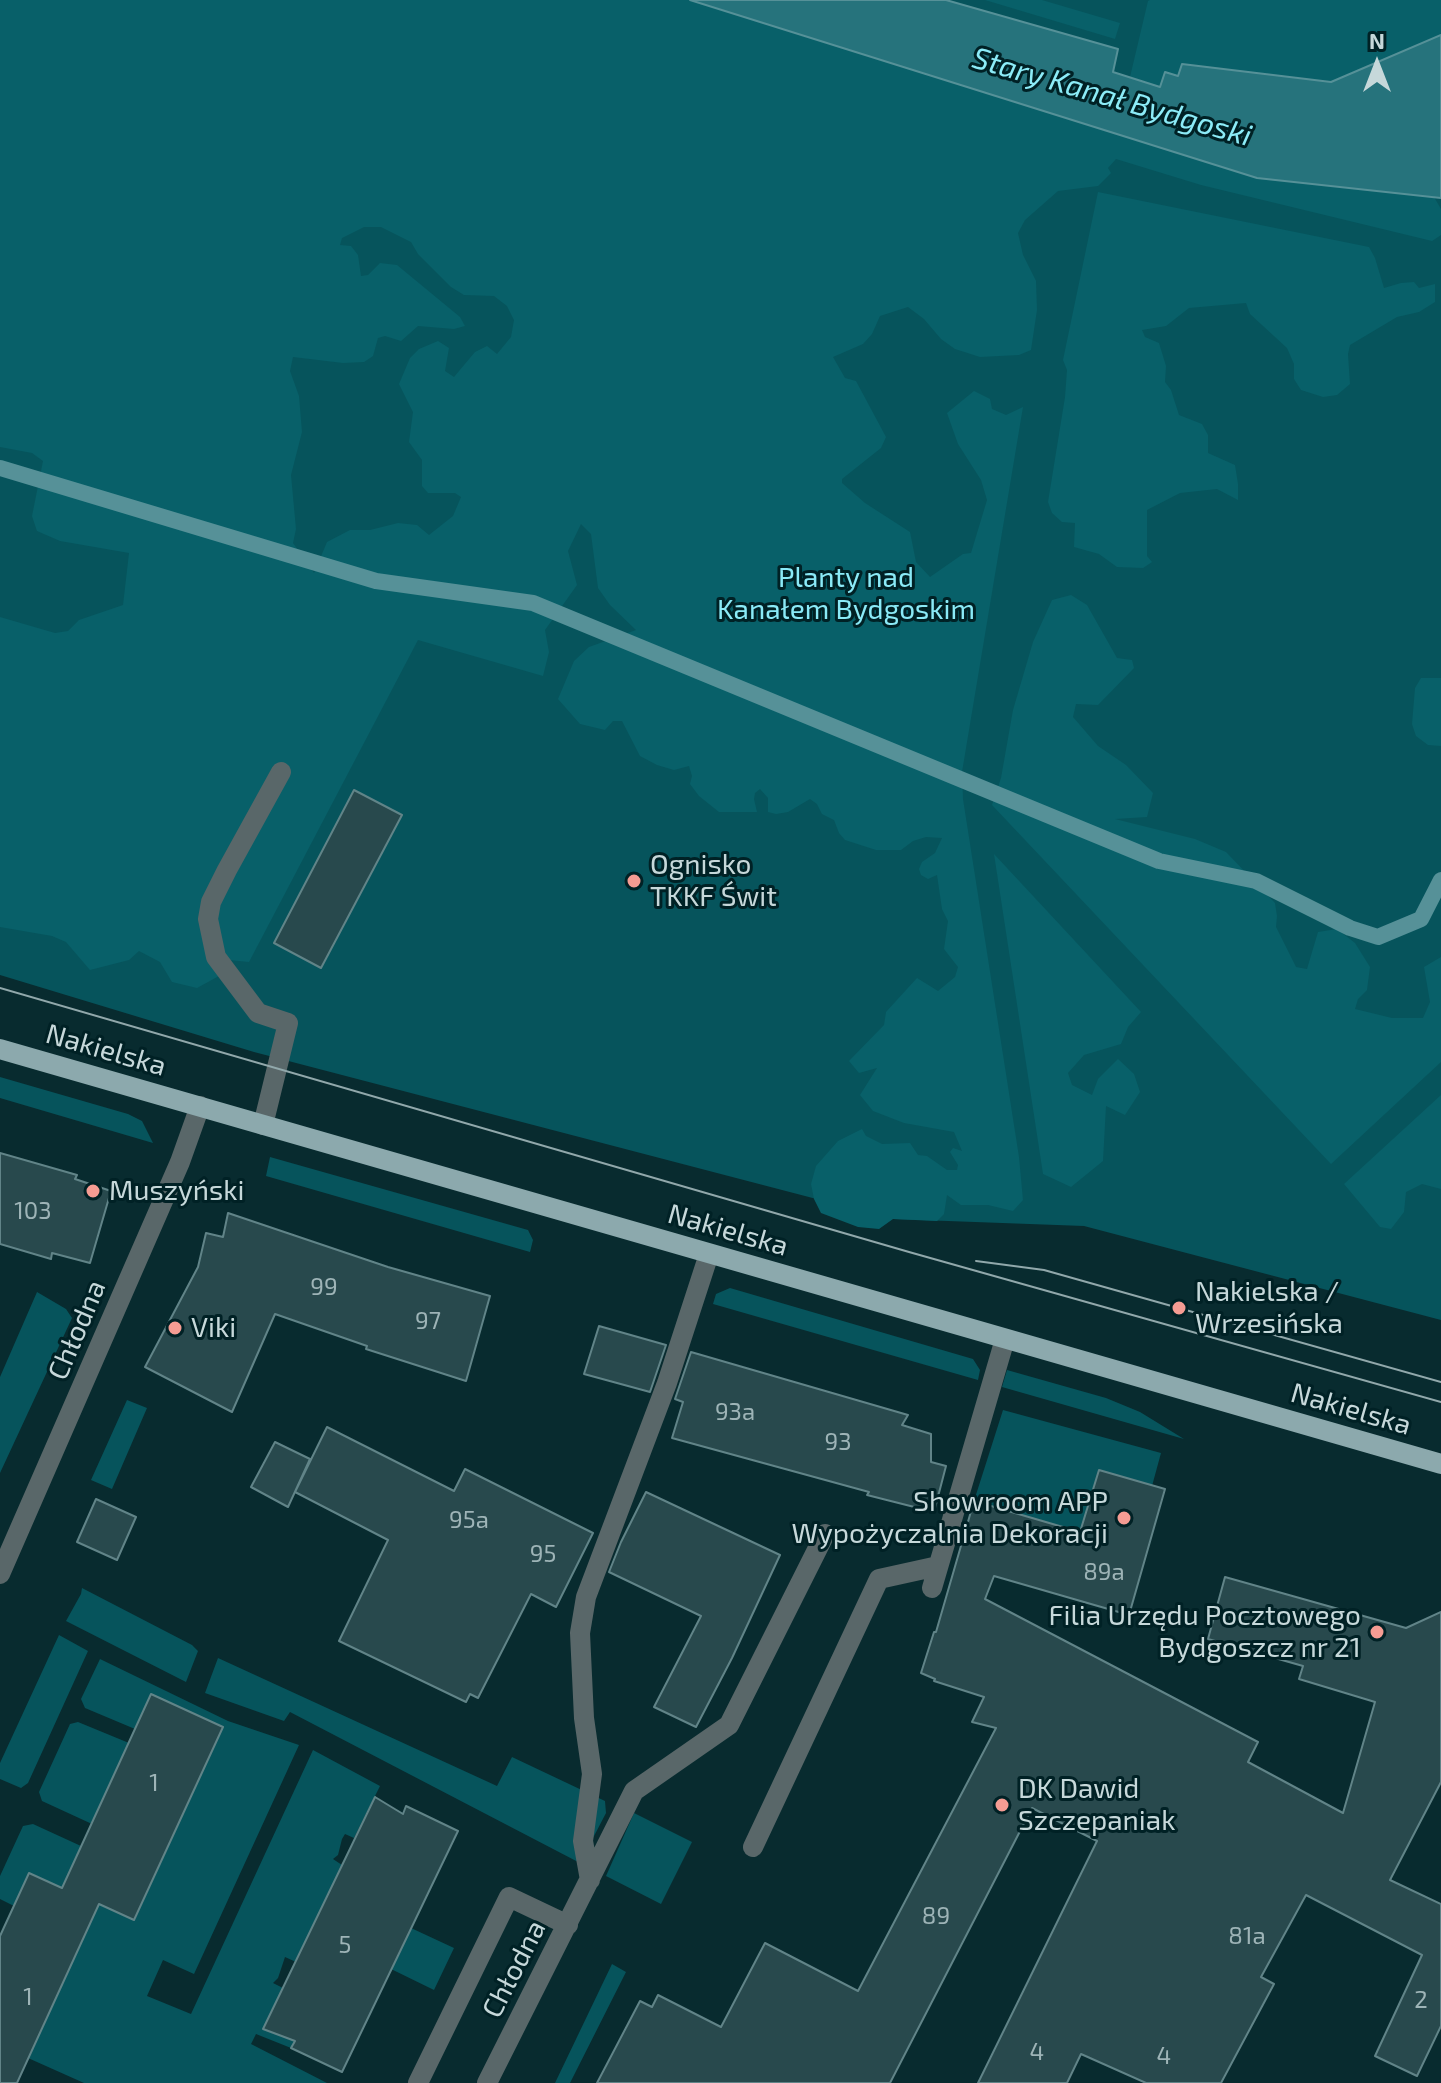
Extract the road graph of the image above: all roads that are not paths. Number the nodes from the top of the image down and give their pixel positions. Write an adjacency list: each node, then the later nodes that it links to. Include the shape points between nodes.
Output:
1 (281, 772): 4 (street, via 211,902 208,919 216,957 258,1013 288,1023)
2 (0, 1049): 3 (main road, Nakielska)
3 (200, 1106): 4 (main road, Nakielska); 10 (street, Chłodna)
4 (263, 1125): 5 (main road, Nakielska)
5 (709, 1254): 6 (main road, Nakielska); 13 (street, via 667,1383 586,1597 580,1633 592,1774 583,1841)
6 (1005, 1339): 7 (main road, Nakielska); 9 (street)
7 (1441, 1464)
8 (825, 1534): 13 (street, Chłodna, via 729,1725 634,1791)
9 (938, 1566): 11 (street); 12 (street, via 879,1579)
10 (0, 1574)
11 (932, 1588)
12 (753, 1847)
13 (590, 1880): 14 (street, Chłodna)
14 (568, 1925): 15 (street, via 509,1897); 16 (street, Chłodna)
15 (418, 2083)
16 (487, 2083)

